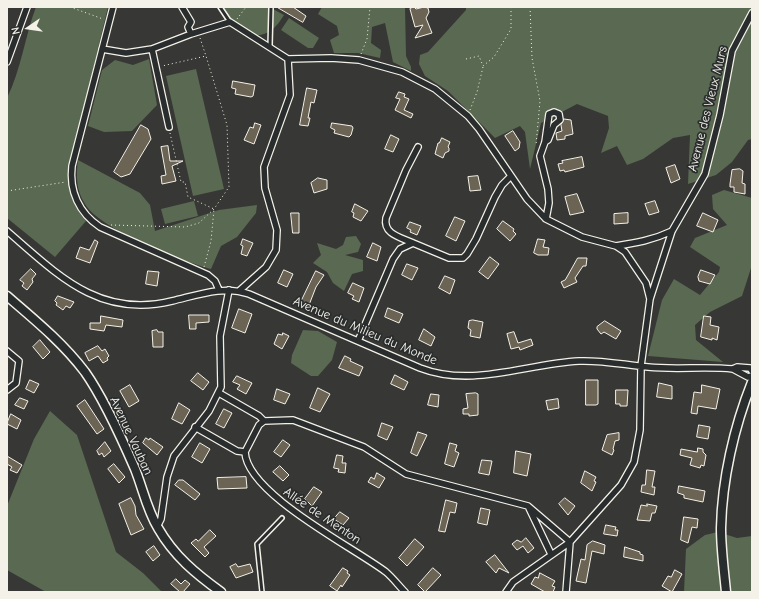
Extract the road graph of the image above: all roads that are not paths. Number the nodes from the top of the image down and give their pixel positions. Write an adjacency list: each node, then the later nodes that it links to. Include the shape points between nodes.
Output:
1 (27, 7): 13 (street)
2 (113, 7): 10 (street)
3 (182, 7): 8 (street, via 191,22 188,27)
4 (220, 7): 7 (lane)
5 (271, 7): 9 (lane)
6 (752, 13): 19 (street, Avenue des Vieux Murs, via 732,51 706,174)
7 (231, 23): 8 (street); 9 (street)
8 (194, 33): 11 (street)
9 (270, 46): 12 (street)
10 (102, 49): 11 (street, via 126,53); 23 (street, via 73,163 72,181 79,205 100,227 202,273 215,281)
11 (152, 49): 14 (street)
12 (288, 59): 17 (street, via 359,60 402,72 452,102 468,116); 25 (street, via 290,95 264,167 265,188 277,230 276,250 266,267)
13 (7, 62)
14 (169, 127)
15 (545, 142): 15 (street, via 549,114 554,112 559,114 560,120 551,128); 18 (street, via 540,156 548,189)
16 (418, 147): 21 (street, via 403,177 385,225 388,232)
17 (510, 177): 18 (street); 21 (street, via 494,198 476,239 463,258 449,258)
18 (546, 218): 22 (street, via 582,237)
19 (672, 230): 22 (street, via 641,243); 27 (street, Avenue des Vieux Murs)
20 (7, 231): 23 (street, Avenue du Milieu du Monde, via 62,279 107,300 155,304)
21 (413, 243): 28 (street, via 400,249 393,259)
22 (616, 246): 27 (street, via 625,252 635,265 646,283)
23 (220, 290): 24 (street, Avenue du Milieu du Monde)
24 (230, 290): 25 (street, Avenue du Milieu du Monde); 36 (street, via 220,336)
25 (239, 291): 28 (street, Avenue du Milieu du Monde)
26 (7, 296): 42 (main road, Avenue Vauban, via 50,333 85,372 112,420 135,469)
27 (650, 299): 30 (street)
28 (358, 341): 30 (street, Avenue du Milieu du Monde, via 420,368 451,377 468,377 578,361 604,361)
29 (7, 350): 35 (street, via 19,361 16,383)
30 (641, 366): 31 (street, Avenue du Milieu du Monde); 43 (street, via 640,430 634,462 621,485)
31 (734, 369): 32 (street, Avenue du Milieu du Monde, via 744,367); 33 (street, Avenue du Milieu du Monde, via 748,378)
32 (752, 371)
33 (752, 376)
34 (752, 382): 50 (main road, via 731,452 723,502 721,529)
35 (7, 390)
36 (219, 393): 37 (street); 38 (street, via 209,411)
37 (264, 421): 39 (street, via 259,424); 40 (street, via 293,420 364,448 406,474)
38 (195, 427): 39 (street); 42 (street, via 171,462 161,519)
39 (244, 452): 47 (street, Allée de Menton, via 248,467 275,497 386,573)
40 (528, 506): 43 (street); 44 (street)
41 (282, 518): 46 (lane, via 257,544)
42 (157, 527): 45 (main road, Avenue Vauban, via 180,559)
43 (570, 542): 44 (street); 49 (street)
44 (551, 554): 48 (street, via 513,582)
45 (221, 592)
46 (262, 592)
47 (405, 592)
48 (506, 592)
49 (566, 592)
50 (726, 592)

